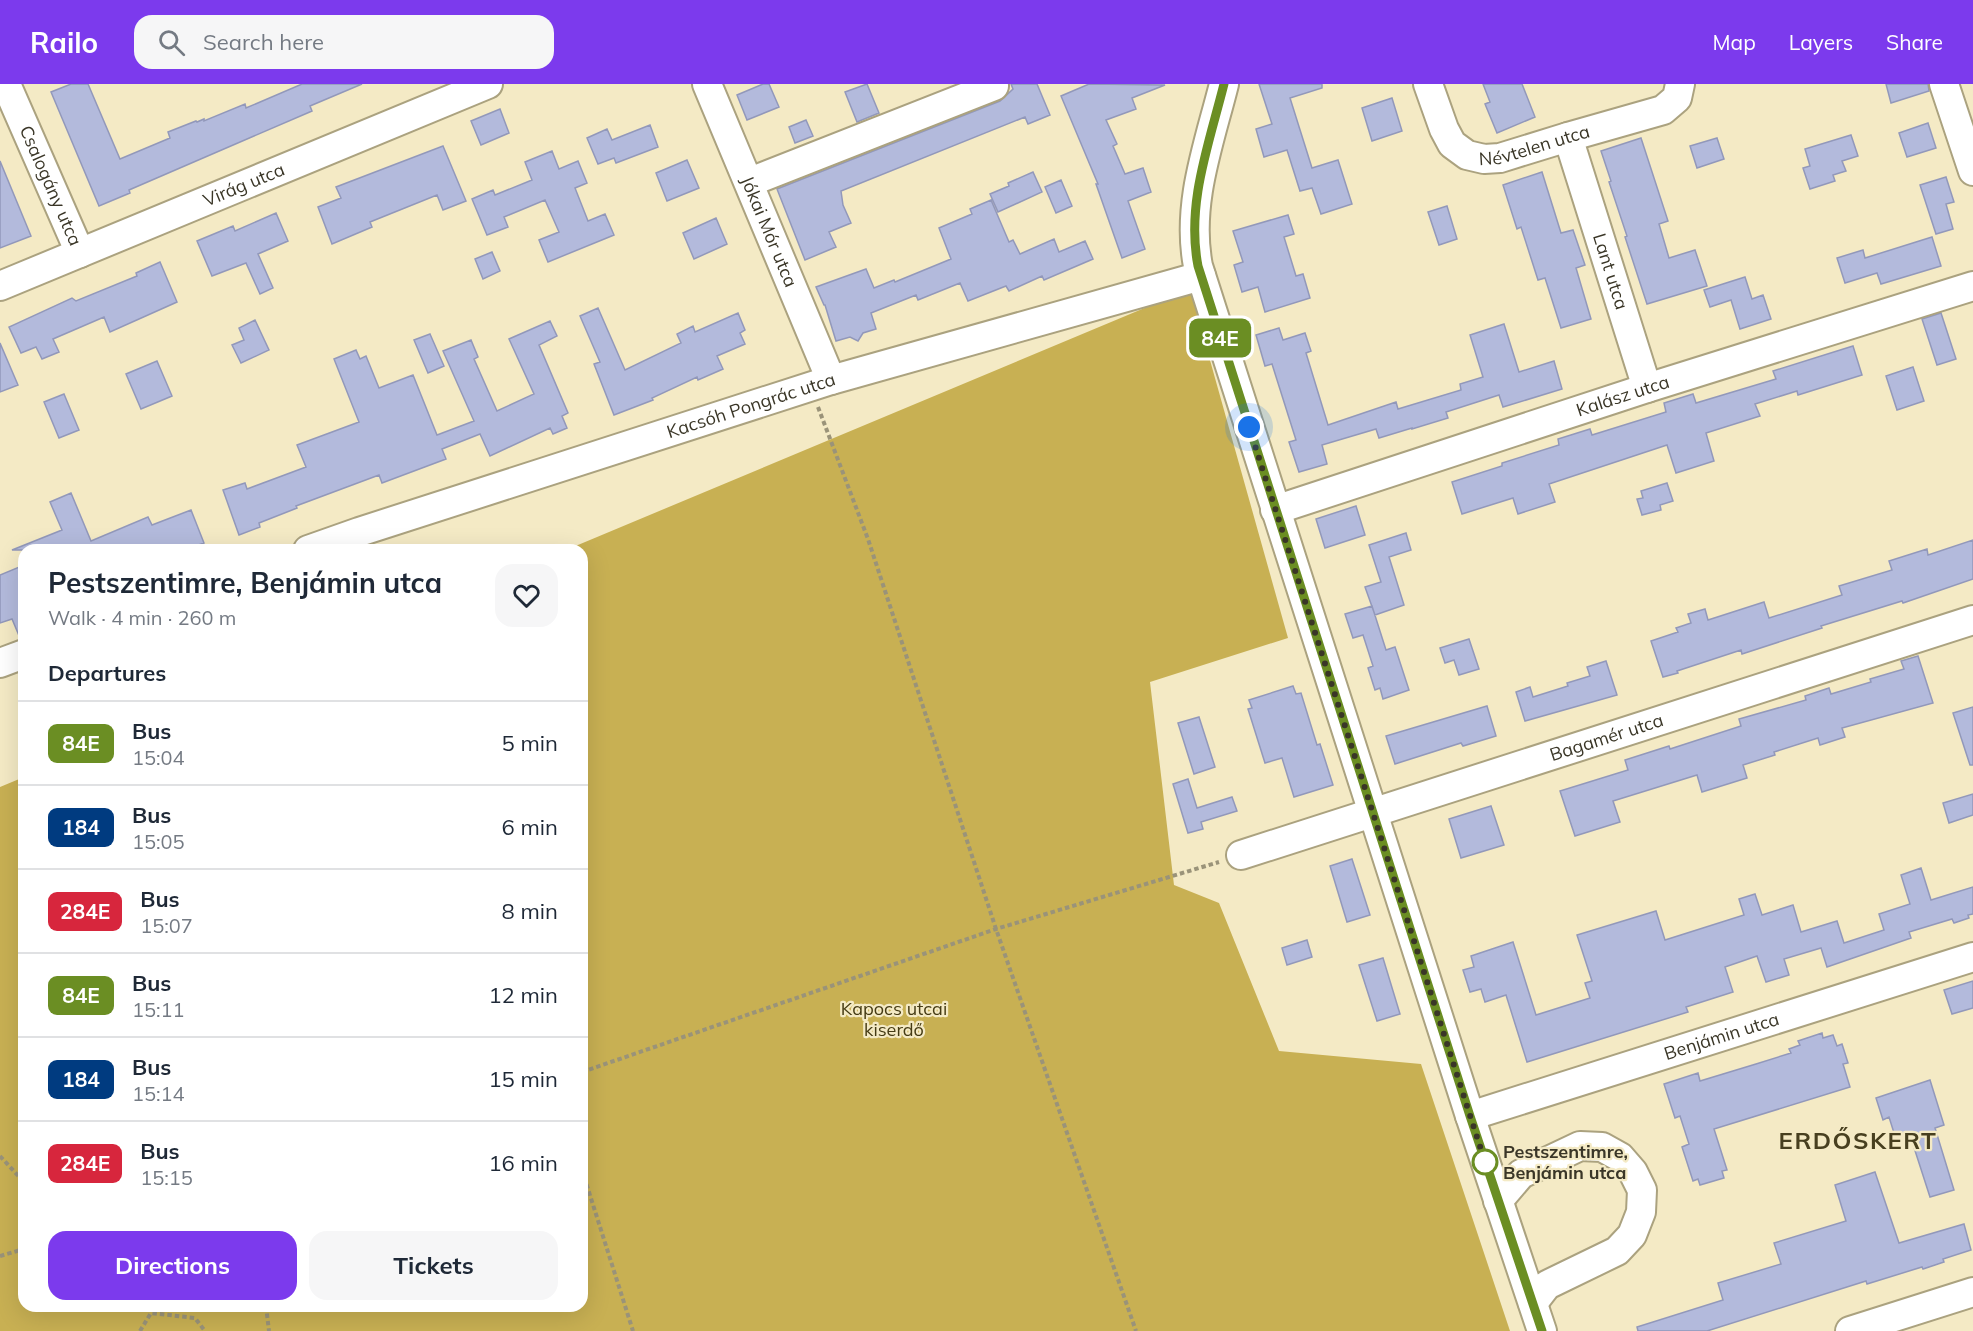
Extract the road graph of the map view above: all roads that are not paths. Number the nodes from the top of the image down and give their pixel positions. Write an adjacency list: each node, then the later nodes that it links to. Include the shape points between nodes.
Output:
1 (6, 84): 12 (street, Csalogány utca)
2 (488, 84): 12 (street, Virág utca)
3 (707, 84): 11 (street, Jókai Mór utca)
4 (1224, 84): 13 (street, via 1194,210)
5 (1428, 84): 9 (street, Névtelen utca, via 1452,144 1467,155 1500,158)
6 (1944, 84): 10 (street)
7 (994, 86): 11 (street)
8 (1679, 91): 9 (street, Névtelen utca, via 1663,110)
9 (1571, 146): 17 (street, Lant utca)
10 (1973, 171)
11 (750, 182): 16 (street, Jókai Mór utca)
12 (80, 253): 14 (street, Virág utca)
13 (1201, 276): 16 (street, Kacsóh Pongrác utca); 18 (street)
14 (0, 286)
15 (1973, 286): 17 (street, Kalász utca)
16 (820, 383): 19 (street, Kacsóh Pongrác utca)
17 (1647, 388): 18 (street, Kalász utca)
18 (1275, 510): 23 (street)
19 (325, 544)
20 (1973, 620): 23 (street, Bagamér utca)
21 (18, 656): 22 (street)
22 (0, 663)
23 (1374, 814): 24 (street, Bagamér utca); 26 (street)
24 (1241, 855)
25 (1973, 957): 26 (street, Benjámin utca)
26 (1470, 1116): 27 (street)
27 (1498, 1201): 29 (street); 29 (street, via 1521,1174 1580,1146 1602,1147 1620,1157 1642,1190 1641,1212 1632,1235 1617,1251 1547,1285)
28 (1973, 1292): 31 (street)
29 (1533, 1303): 30 (street)
30 (1542, 1331)
31 (1850, 1331)

